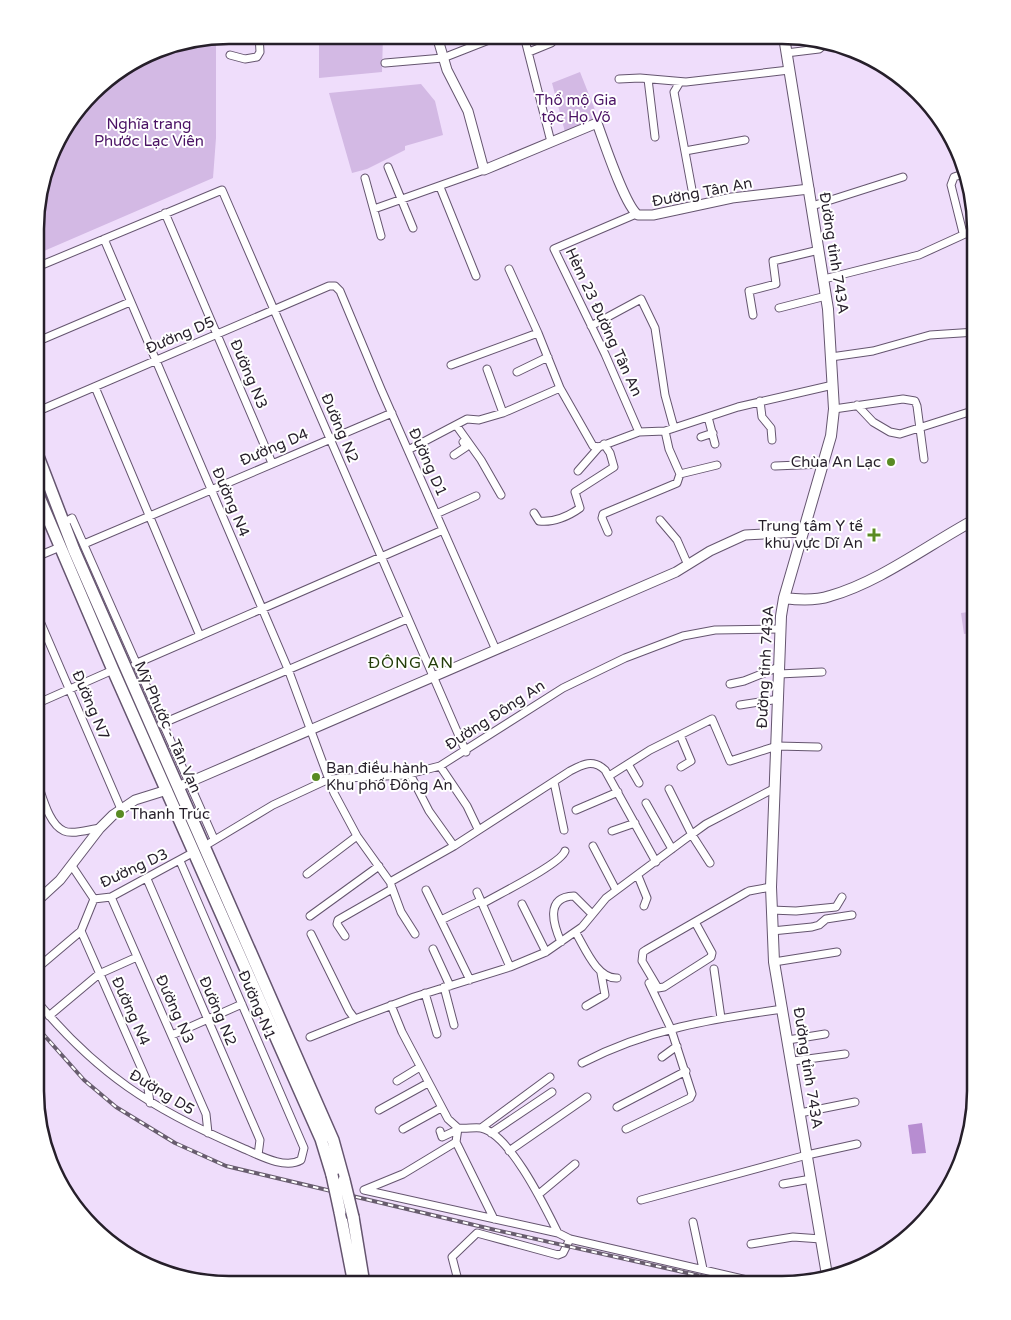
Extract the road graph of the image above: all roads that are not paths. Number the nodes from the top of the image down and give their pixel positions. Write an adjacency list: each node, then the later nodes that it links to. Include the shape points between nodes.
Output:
1 (260, 44): 10 (street, via 257,57 245,59)
2 (439, 44): 11 (street)
3 (479, 44): 11 (street)
4 (526, 44): 8 (street)
5 (548, 44): 8 (street)
6 (785, 44): 9 (main road, Đường tỉnh 743A)
7 (821, 48): 9 (street)
8 (528, 52): 19 (street)
9 (786, 53): 13 (main road, Đường tỉnh 743A)
10 (230, 55)
11 (443, 58): 12 (street); 22 (street, via 448,75 468,111)
12 (385, 62)
13 (789, 70): 16 (street); 27 (main road, Đường tỉnh 743A)
14 (619, 79): 15 (street)
15 (648, 79): 16 (street); 17 (street)
16 (680, 82): 20 (street, via 674,92)
17 (654, 137)
18 (745, 140): 20 (street)
19 (551, 142): 22 (street, Đường Tân An); 33 (street, Đường Tân An, via 597,124)
20 (685, 151): 29 (street)
21 (388, 167): 28 (street)
22 (484, 170): 26 (street)
23 (959, 175): 36 (street, via 954,177 951,185)
24 (903, 177): 30 (street)
25 (365, 178): 31 (street)
26 (440, 187): 28 (street); 42 (street)
27 (809, 189): 29 (street, Đường Tân An, via 738,197); 30 (main road, Đường tỉnh 743A)
28 (401, 200): 31 (street); 34 (street)
29 (695, 206): 33 (street, Đường Tân An, via 648,216)
30 (812, 206): 39 (main road, Đường tỉnh 743A)
31 (374, 209): 37 (street)
32 (165, 213): 38 (street); 48 (street, Đường N2, via 222,190); 53 (street, Đường N3)
33 (636, 214): 50 (street, Hẻm 23 Đường Tân An, via 554,249)
34 (413, 228)
35 (967, 232): 36 (street)
36 (963, 233): 43 (street, via 919,254)
37 (381, 236)
38 (104, 239): 40 (street); 46 (street, Đường N4)
39 (819, 250): 43 (main road, Đường tỉnh 743A); 49 (street, via 773,261 776,284 749,291)
40 (44, 264)
41 (509, 269): 51 (street)
42 (476, 276)
43 (824, 279): 45 (main road, Đường tỉnh 743A)
44 (336, 286): 48 (street, Đường D5, via 329,286); 68 (street, Đường D1)
45 (826, 296): 47 (street); 56 (main road, Đường tỉnh 743A)
46 (130, 302): 54 (street); 57 (street, Đường N4)
47 (779, 308)
48 (276, 309): 53 (street, Đường D5); 79 (street, Đường N2)
49 (753, 315)
50 (591, 326): 73 (street, via 641,299 655,328 665,395); 76 (street, Hẻm 23 Đường Tân An)
51 (538, 333): 55 (street); 58 (street)
52 (967, 333): 56 (street, via 930,335 873,351)
53 (217, 335): 57 (street, Đường D5); 86 (street, Đường N3)
54 (44, 339)
55 (548, 357): 60 (street); 63 (street)
56 (831, 357): 61 (main road, Đường tỉnh 743A)
57 (155, 361): 62 (street, Đường D5); 93 (street, Đường N4)
58 (451, 365)
59 (487, 369): 69 (street)
60 (517, 372)
61 (832, 385): 64 (street); 67 (main road, Đường tỉnh 743A)
62 (95, 387): 66 (street, Đường D5); 99 (street)
63 (560, 388): 69 (street); 82 (street, via 587,438 593,446)
64 (760, 401): 71 (street); 80 (street, via 762,417 771,428)
65 (857, 405): 67 (street); 74 (street, via 871,420 890,432 900,434); 74 (street, via 913,400 918,406)
66 (44, 409)
67 (834, 409): 87 (main road, Đường tỉnh 743A)
68 (392, 413): 79 (street, Đường D4); 83 (street, Đường D1)
69 (503, 413): 72 (street, via 479,420 467,419)
70 (967, 413): 74 (street)
71 (708, 417): 73 (street); 77 (street)
72 (455, 426): 83 (street); 84 (street, via 466,447); 94 (street)
73 (674, 428): 75 (street)
74 (920, 428): 85 (street)
75 (665, 431): 76 (street); 92 (street)
76 (639, 432): 82 (street)
77 (712, 434): 78 (street); 81 (street)
78 (701, 437)
79 (329, 439): 86 (street, Đường D4); 109 (street, Đường N2)
80 (772, 440)
81 (715, 444)
82 (601, 446): 90 (street); 97 (street, via 610,453 614,467 575,492 580,508 566,517 544,522)
83 (408, 450): 98 (street, Đường D1)
84 (454, 455)
85 (924, 459)
86 (272, 463): 93 (street, Đường D4)
87 (823, 464): 89 (street); 105 (main road, Đường tỉnh 743A)
88 (717, 465): 92 (street)
89 (775, 466)
90 (578, 471)
91 (44, 473): 101 (main road, Mỹ Phước - Tân Vạn)
92 (680, 474): 104 (street, via 673,486 603,514)
93 (211, 489): 99 (street, Đường D4); 112 (street, Đường N4)
94 (501, 495)
95 (476, 496): 98 (street)
96 (44, 509): 107 (main road, Mỹ Phước - Tân Vạn)
97 (534, 513)
98 (436, 514): 103 (street, Đường D1)
99 (149, 516): 106 (street, Đường D4); 116 (street)
100 (660, 520): 110 (street, via 677,540)
101 (63, 523): 106 (street, via 72,518); 143 (main road, Mỹ Phước - Tân Vạn)
102 (967, 524): 111 (main road, via 845,590 812,599)
103 (443, 530): 109 (street); 117 (street, Đường D1)
104 (608, 532)
105 (802, 532): 110 (street, via 745,535); 111 (main road, Đường tỉnh 743A)
106 (84, 544): 118 (street)
107 (60, 547): 108 (street); 120 (main road, Mỹ Phước - Tân Vạn)
108 (44, 554)
109 (381, 557): 112 (street); 113 (street, Đường N2)
110 (688, 565): 117 (street)
111 (784, 598): 114 (main road, Đường tỉnh 743A)
112 (262, 608): 116 (street); 119 (street, Đường N4)
113 (407, 619): 119 (street); 123 (street, Đường N2)
114 (780, 629): 121 (main road, Đường tỉnh 743A); 134 (street, Đường Đông An, via 698,632 625,658 563,688)
115 (44, 631): 125 (street, Đường N7)
116 (200, 636): 118 (street)
117 (496, 650): 123 (street)
118 (135, 664): 129 (street)
119 (288, 669): 129 (street); 130 (street, Đường N4)
120 (113, 670): 125 (street); 143 (main road, Mỹ Phước - Tân Vạn)
121 (779, 670): 122 (street); 124 (street); 126 (main road, Đường tỉnh 743A)
122 (822, 672)
123 (434, 678): 130 (street); 134 (street, Đường N2)
124 (730, 684)
125 (69, 689): 127 (street); 149 (street, Đường N7)
126 (779, 699): 128 (street); 132 (main road, Đường tỉnh 743A)
127 (44, 700)
128 (740, 705)
129 (161, 724): 143 (street)
130 (312, 730): 140 (street, Đường N4); 143 (street)
131 (680, 735): 132 (street, via 712,719 730,761); 135 (street); 137 (street, via 691,761)
132 (776, 746): 133 (street); 144 (main road, Đường tỉnh 743A)
133 (818, 747)
134 (466, 752): 136 (street, Đường Đông An)
135 (628, 764): 139 (street); 142 (street)
136 (440, 766): 138 (street, Đường Đông An); 153 (street)
137 (680, 767)
138 (410, 774): 140 (street, Đường Đông An); 159 (street)
139 (609, 776): 141 (street, via 600,765 585,764); 146 (street)
140 (329, 779): 157 (street, Đường N4); 158 (street, Đường Đông An, via 273,805)
141 (554, 782): 153 (street); 154 (street)
142 (639, 783)
143 (178, 786): 149 (street, via 143,797); 158 (street); 162 (main road, Mỹ Phước - Tân Vạn)
144 (775, 788): 156 (street, via 706,824); 173 (main road, Đường tỉnh 743A)
145 (669, 789): 156 (street)
146 (618, 792): 150 (street); 151 (street)
147 (44, 798): 152 (street, via 53,820 65,831)
148 (646, 803): 161 (street)
149 (121, 809): 152 (street)
150 (576, 810)
151 (635, 823): 155 (street); 165 (street)
152 (100, 828): 167 (street)
153 (478, 829): 159 (street)
154 (564, 830)
155 (612, 831)
156 (692, 835): 161 (street); 166 (street)
157 (357, 836): 168 (street, Đường N4); 169 (street)
158 (214, 839): 162 (street, Đường Đông An)
159 (454, 846): 172 (street)
160 (593, 846): 175 (street)
161 (672, 849): 165 (street)
162 (198, 850): 164 (street, Đường D3); 272 (main road, Mỹ Phước - Tân Vạn, bridge, via 320,1139 332,1176); 273 (main road, Mỹ Phước - Tân Vạn, bridge, via 333,1140 353,1217)
163 (565, 851): 181 (street, via 562,857 542,870)
164 (180, 861): 171 (street, Đường D3); 212 (street, Đường N1)
165 (656, 862): 170 (street)
166 (710, 863)
167 (72, 866): 177 (street); 180 (street, Đường D3)
168 (379, 866): 172 (street, Đường N4); 187 (street)
169 (307, 874)
170 (638, 876): 175 (street); 183 (street, via 647,898)
171 (146, 879): 178 (street, Đường D3); 220 (street, Đường N2)
172 (391, 886): 194 (street, Đường N4, via 401,912); 195 (street, via 338,920 337,924)
173 (771, 887): 184 (main road, Đường tỉnh 743A); 189 (street, via 748,891)
174 (426, 890): 188 (street)
175 (616, 890): 185 (street)
176 (477, 892): 181 (street)
177 (44, 896)
178 (111, 897): 180 (street, Đường D3); 200 (street, Đường N3)
179 (842, 897): 184 (street, via 836,907)
180 (94, 900): 190 (street)
181 (481, 902): 188 (street); 203 (street)
182 (522, 904): 198 (street)
183 (644, 906)
184 (771, 910): 191 (main road, Đường tỉnh 743A)
185 (592, 914): 192 (street); 196 (street, via 574,896 558,902 553,922)
186 (852, 915): 191 (street, via 828,918 812,927)
187 (310, 916)
188 (441, 920): 208 (street)
189 (695, 922): 189 (street, via 641,955 658,988 711,957 712,953)
190 (81, 931): 201 (street); 206 (street, Đường N4)
191 (772, 931): 202 (main road, Đường tỉnh 743A)
192 (576, 933): 196 (street); 205 (street)
193 (311, 934): 219 (street)
194 (415, 934)
195 (345, 936)
196 (561, 942): 198 (street)
197 (433, 949): 210 (street)
198 (546, 952): 203 (street)
199 (837, 952): 202 (street)
200 (137, 957): 206 (street); 225 (street, Đường N3)
201 (44, 962)
202 (774, 962): 215 (main road, Đường tỉnh 743A)
203 (510, 967): 208 (street)
204 (714, 969): 218 (street)
205 (601, 973): 207 (street); 214 (street, via 605,996)
206 (100, 974): 217 (street); 241 (street, Đường N4, via 147,1081)
207 (617, 978)
208 (470, 980): 210 (street)
209 (649, 983): 222 (street)
210 (447, 986): 211 (street); 221 (street)
211 (425, 993): 213 (street); 223 (street)
212 (242, 1004): 220 (street); 258 (street, Đường N1, via 304,1148)
213 (391, 1005): 219 (street); 233 (street)
214 (586, 1006)
215 (783, 1008): 218 (street); 227 (main road, Đường tỉnh 743A)
216 (44, 1010): 217 (street, Đường D5)
217 (49, 1016): 241 (street, Đường D5, via 92,1060)
218 (721, 1018): 222 (street)
219 (355, 1019): 226 (street)
220 (207, 1020): 225 (street); 256 (street, Đường N2, via 260,1140)
221 (454, 1025)
222 (671, 1028): 228 (street); 232 (street, via 607,1050)
223 (437, 1034)
224 (825, 1034): 227 (street)
225 (172, 1035): 251 (street, Đường N3, via 206,1114)
226 (310, 1038)
227 (788, 1040): 231 (main road, Đường tỉnh 743A)
228 (677, 1046): 230 (street); 234 (street)
229 (845, 1054): 231 (street)
230 (662, 1057)
231 (793, 1061): 245 (main road, Đường tỉnh 743A)
232 (582, 1063)
233 (420, 1067): 236 (street); 237 (street)
234 (686, 1071): 242 (street); 249 (street, via 692,1094 690,1098)
235 (550, 1077): 246 (street)
236 (397, 1081)
237 (428, 1083): 243 (street); 244 (street)
238 (552, 1092): 252 (street)
239 (587, 1097): 255 (street)
240 (855, 1102): 245 (street)
241 (150, 1103): 251 (street, Đường D5)
242 (617, 1107)
243 (441, 1108): 247 (street); 248 (street)
244 (378, 1110)
245 (800, 1113): 257 (main road, Đường tỉnh 743A)
246 (481, 1128): 248 (street); 252 (street)
247 (403, 1129)
248 (458, 1129): 250 (street, via 442,1137); 253 (street)
249 (626, 1129)
250 (440, 1131)
251 (208, 1133): 256 (street, Đường D5)
252 (491, 1134): 255 (street)
253 (456, 1142): 264 (street); 264 (street, via 404,1174 364,1190)
254 (857, 1144): 257 (street)
255 (509, 1151): 262 (street)
256 (258, 1155): 258 (street, Đường D5, via 289,1164)
257 (807, 1155): 260 (main road, Đường tỉnh 743A); 263 (street)
258 (302, 1160)
259 (575, 1164): 262 (street)
260 (811, 1179): 261 (street); 268 (main road, Đường tỉnh 743A)
261 (783, 1184)
262 (539, 1194): 266 (street)
263 (641, 1200)
264 (494, 1219): 266 (street)
265 (692, 1222): 270 (street)
266 (558, 1233): 267 (street)
267 (570, 1239): 270 (street); 274 (street, via 563,1254 558,1255 477,1233 452,1257)
268 (821, 1239): 269 (street, via 793,1238); 271 (main road, Đường tỉnh 743A)
269 (751, 1244)
270 (703, 1270): 275 (street)
271 (826, 1271)
272 (352, 1276)
273 (363, 1276)
274 (457, 1276)
275 (729, 1276)

